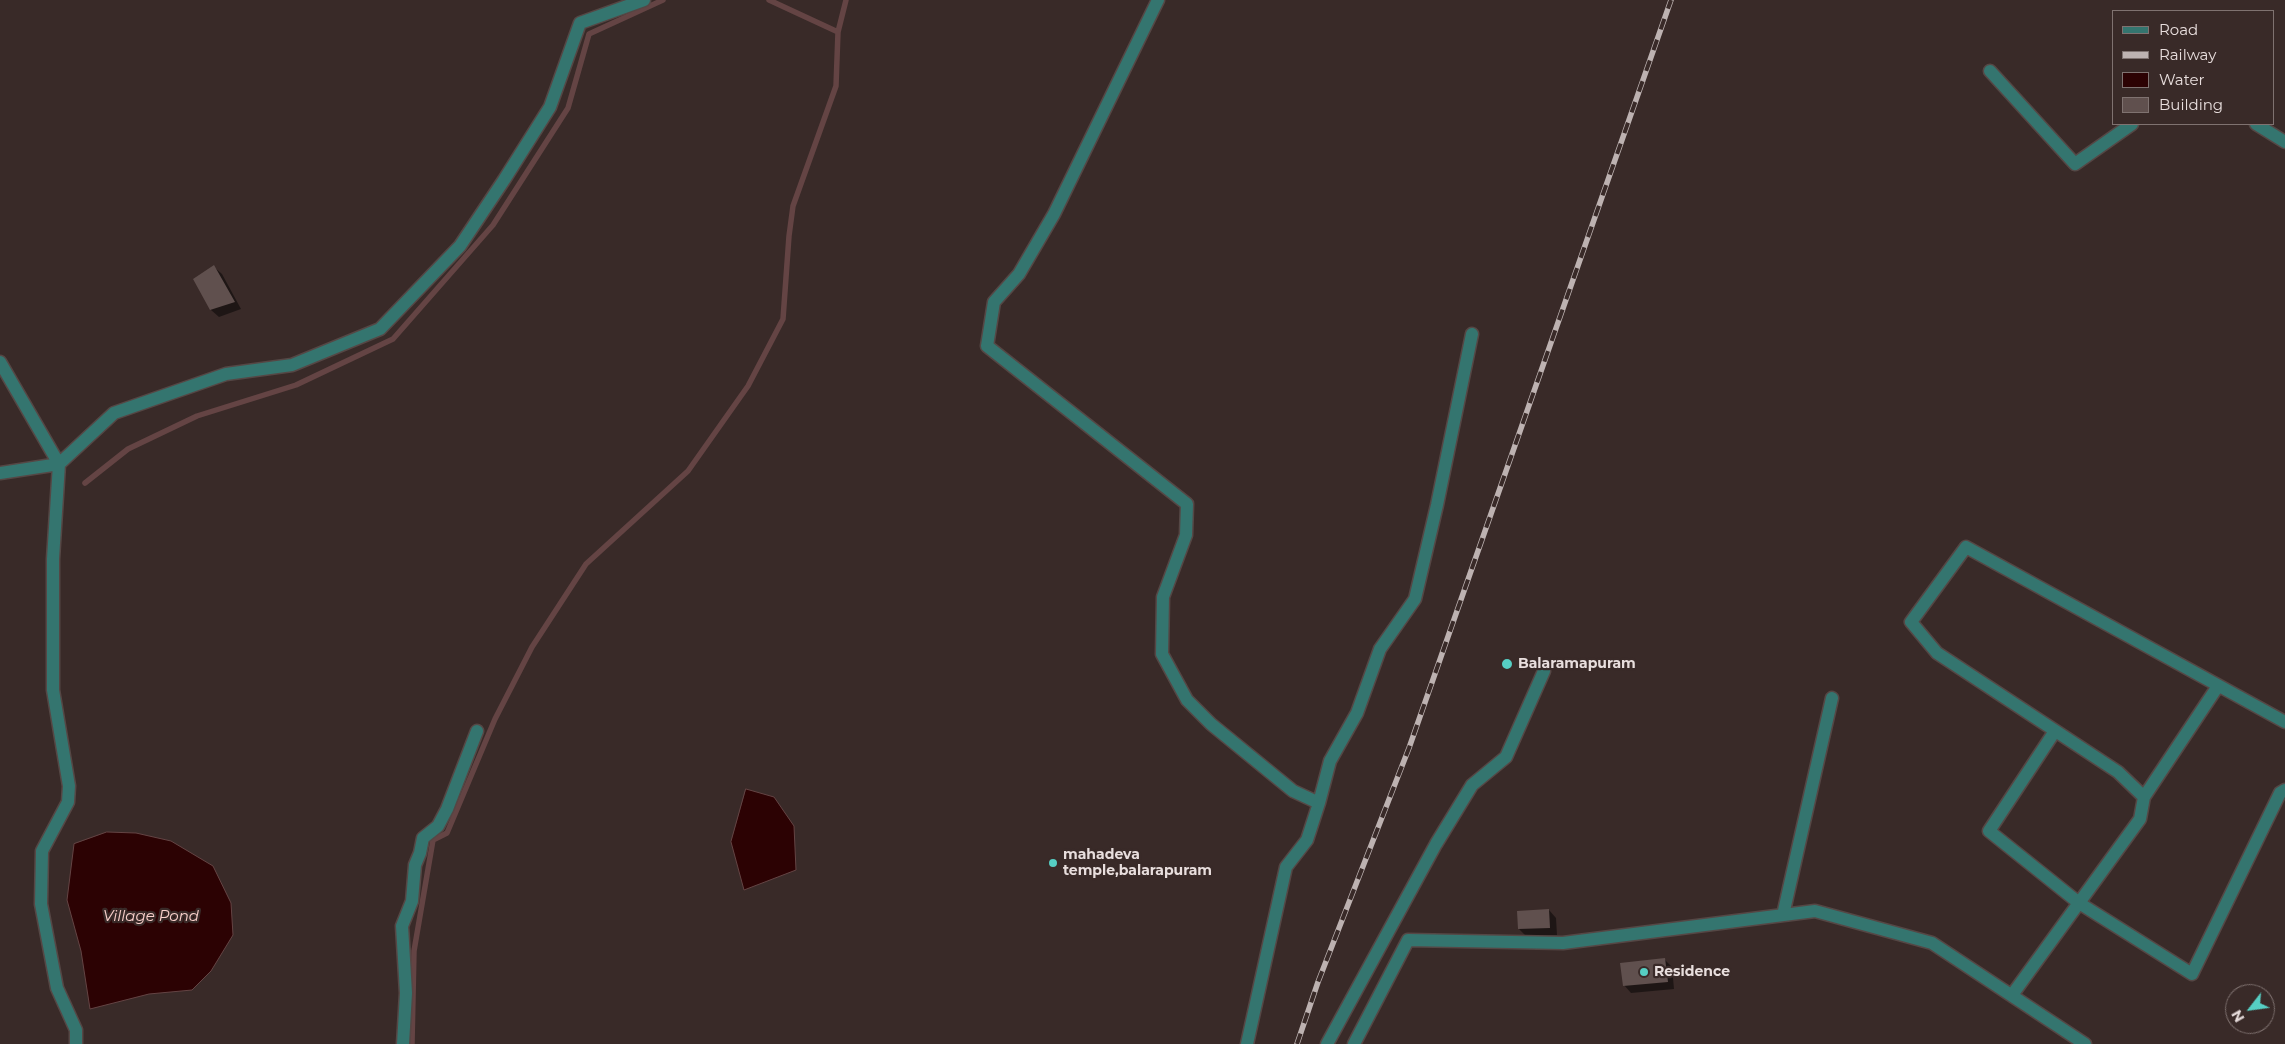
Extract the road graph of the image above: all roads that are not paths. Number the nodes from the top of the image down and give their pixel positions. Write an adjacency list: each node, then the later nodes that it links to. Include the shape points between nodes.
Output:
1 (644, 0): 3 (street)
2 (1158, 0): 20 (street, via 1054,214 1019,274 994,302 987,346 1187,504 1186,535 1163,598 1162,654 1187,700 1211,724 1293,791)
3 (615, 5): 10 (street, via 580,24 550,106 504,180 460,246 380,329 292,365 226,374 114,413)
4 (1990, 71): 5 (street, via 2074,164)
5 (2131, 125)
6 (2258, 125): 7 (street)
7 (2285, 142)
8 (1472, 334): 20 (street, via 1415,599 1380,649 1357,713 1330,761)
9 (0, 362): 10 (street)
10 (59, 464): 11 (street); 24 (street, via 53,559 53,690 69,786 68,802 42,852 40,904 56,988 76,1030)
11 (0, 472)
12 (1544, 671): 27 (street, via 1506,756 1472,786 1436,844)
13 (2218, 686): 15 (street); 17 (street, via 1966,547 1911,622 1936,653); 19 (street)
14 (1832, 698): 22 (street)
15 (2285, 722)
16 (477, 731): 25 (street, via 447,809 438,826 422,838 415,865 412,901 402,926 406,993)
17 (2055, 731): 19 (street, via 2118,772); 21 (street, via 1989,832)
18 (2285, 790): 21 (street, via 2280,793 2192,974)
19 (2144, 797): 21 (street, via 2140,819)
20 (1319, 803): 26 (street, via 1307,840 1286,867)
21 (2078, 903): 23 (street)
22 (1783, 915): 23 (street, via 1815,911 1932,943); 28 (street, via 1563,943 1408,940)
23 (2012, 996): 29 (street)
24 (76, 1044)
25 (403, 1044)
26 (1246, 1044)
27 (1327, 1044)
28 (1354, 1044)
29 (2085, 1044)

